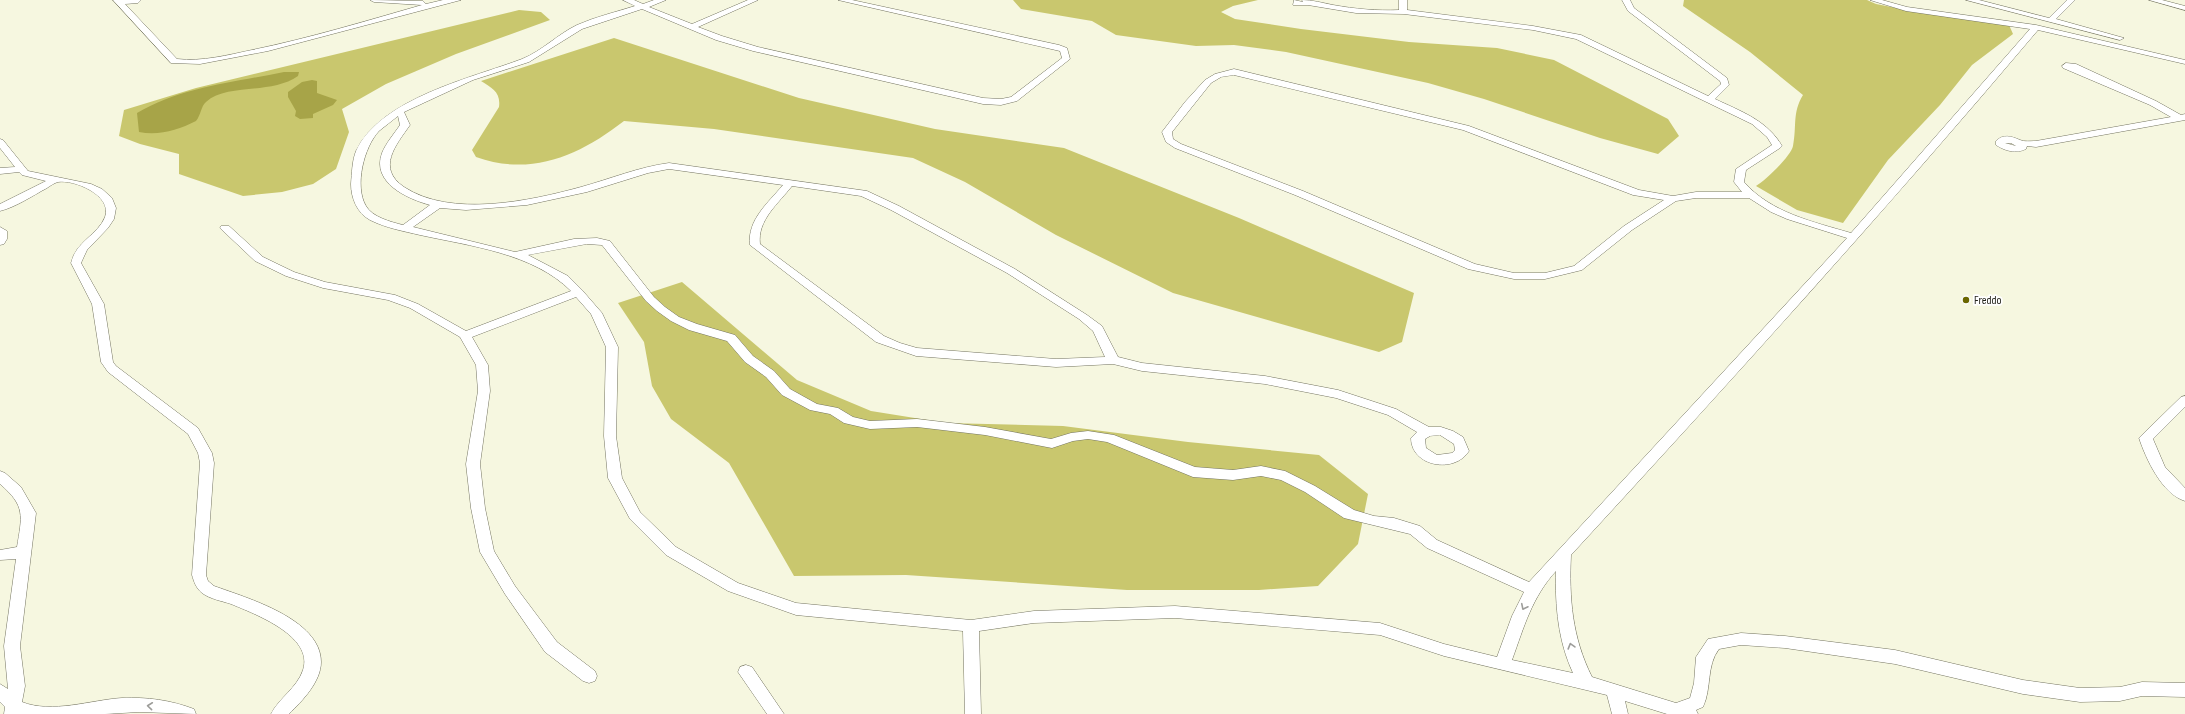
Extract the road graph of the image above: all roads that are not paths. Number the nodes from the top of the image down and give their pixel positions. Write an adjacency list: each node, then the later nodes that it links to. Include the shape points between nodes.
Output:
1 (139, 0): 16 (street)
2 (374, 0): 17 (street)
3 (457, 0): 18 (street)
4 (626, 0): 19 (street)
5 (662, 0): 19 (street)
6 (754, 0): 24 (street)
7 (842, 0): 24 (street, via 1056,47 1064,50 1066,59 1014,99 1002,102 983,101 756,49)
8 (1298, 0): 15 (street, via 1296,2 1299,4)
9 (1403, 0): 21 (street)
10 (1626, 0): 29 (street, via 1630,9 1724,80 1725,85)
11 (1874, 0): 25 (street, via 1906,9)
12 (1970, 0): 23 (street)
13 (2071, 0): 23 (street)
14 (2153, 0): 20 (street)
15 (1307, 2): 21 (street, via 1365,11)
16 (119, 3): 22 (street, via 174,62 183,63 273,48)
17 (399, 3): 18 (street); 22 (street, via 403,6)
18 (438, 3): 22 (street)
19 (640, 7): 24 (street); 30 (street, via 579,27 526,60 470,78)
20 (2185, 8)
21 (1404, 12): 29 (street, via 1533,28 1578,37)
22 (397, 14)
23 (2051, 20): 26 (street)
24 (691, 27)
25 (2036, 27): 27 (street); 48 (street)
26 (2185, 54)
27 (2185, 62)
28 (2078, 70): 31 (street)
29 (1710, 99): 40 (street, via 1755,122 1771,135 1777,146 1741,170 1739,182)
30 (399, 111): 42 (street, via 405,125 388,147 384,162 389,178 402,192); 46 (street, via 375,130 361,151 356,191 361,207 372,216)
31 (2182, 117): 33 (street, via 2036,144)
32 (0, 142): 34 (street)
33 (2021, 143)
34 (18, 165): 35 (street); 36 (street); 37 (street, via 33,176)
35 (0, 168)
36 (0, 171)
37 (55, 180): 43 (street); 75 (street, via 87,185 100,191 110,205 112,213 108,221 77,256 76,263 98,304 108,362 112,369 193,431 205,453 207,463 200,575 202,584 209,590 274,617 300,633 311,647 313,663 307,680)
38 (789, 184): 42 (street, via 669,166 655,167 599,185 511,204 483,207); 53 (street, via 863,193 941,232 1011,271 1083,317 1098,329); 53 (street, via 758,222 754,232 755,245 880,339 916,352 1056,363)
39 (1637, 193): 41 (street); 44 (street); 44 (street, via 1466,128 1234,72 1221,74 1212,79 1166,132 1169,140 1178,146 1306,196 1472,267 1514,276 1545,276 1578,268 1628,228)
40 (1750, 195): 41 (street, via 1696,195); 48 (street, via 1780,212)
41 (1673, 199): 44 (street)
42 (437, 206): 46 (street)
43 (0, 208)
44 (1652, 213)
45 (225, 228): 52 (street, via 259,259 290,274 324,285 391,297 414,306)
46 (404, 228): 50 (street)
47 (0, 230): 49 (street)
48 (1852, 237): 59 (street, via 1714,392)
49 (0, 242)
50 (514, 255): 51 (street, via 526,258 564,278); 61 (street, via 577,243 606,243 650,299 675,319 731,338 749,359 770,374 786,392 814,407 834,411 849,420 870,425 917,423 985,431 1052,444 1088,434 1108,438 1194,472 1233,475 1261,472 1285,476 1349,514 1374,521 1394,522 1415,530 1432,544)
51 (578, 292): 52 (street); 62 (street, via 596,313 612,347 610,436 615,478 635,515 670,551 733,587 796,609)
52 (465, 335): 65 (street, via 482,365 484,391 473,464 487,552 510,590 551,647)
53 (1113, 360): 55 (street, via 1142,367 1266,380 1338,394 1392,412)
54 (2185, 400): 57 (street, via 2146,438 2152,460 2171,484)
55 (1427, 432)
56 (0, 476): 58 (street, via 16,490 29,513)
57 (2185, 496)
58 (25, 552): 60 (street); 70 (street, via 12,646 17,686)
59 (1564, 554): 61 (street, via 1548,568); 66 (street, one-way to 59, via 1571,649 1563,615)
60 (0, 555)
61 (1532, 590): 63 (street, one-way to 63)
62 (971, 626): 63 (street, via 1034,617 1106,614 1175,612 1241,616 1380,629 1444,650); 77 (street)
63 (1502, 665): 66 (street)
64 (746, 672): 76 (street)
65 (589, 676)
66 (1586, 682): 69 (street)
67 (2185, 690): 71 (street, via 2142,689 2120,694 2080,695 2023,687 1895,657 1785,642 1741,639 1714,644 1704,658 1697,702)
68 (0, 691): 70 (street)
69 (1614, 692): 71 (street); 78 (street)
70 (13, 710): 72 (street)
71 (1683, 712)
72 (49, 714)
73 (54, 714): 74 (street, one-way to 73, via 166,708 138,705)
74 (188, 714)
75 (279, 714)
76 (776, 714)
77 (973, 714)
78 (1620, 714)

